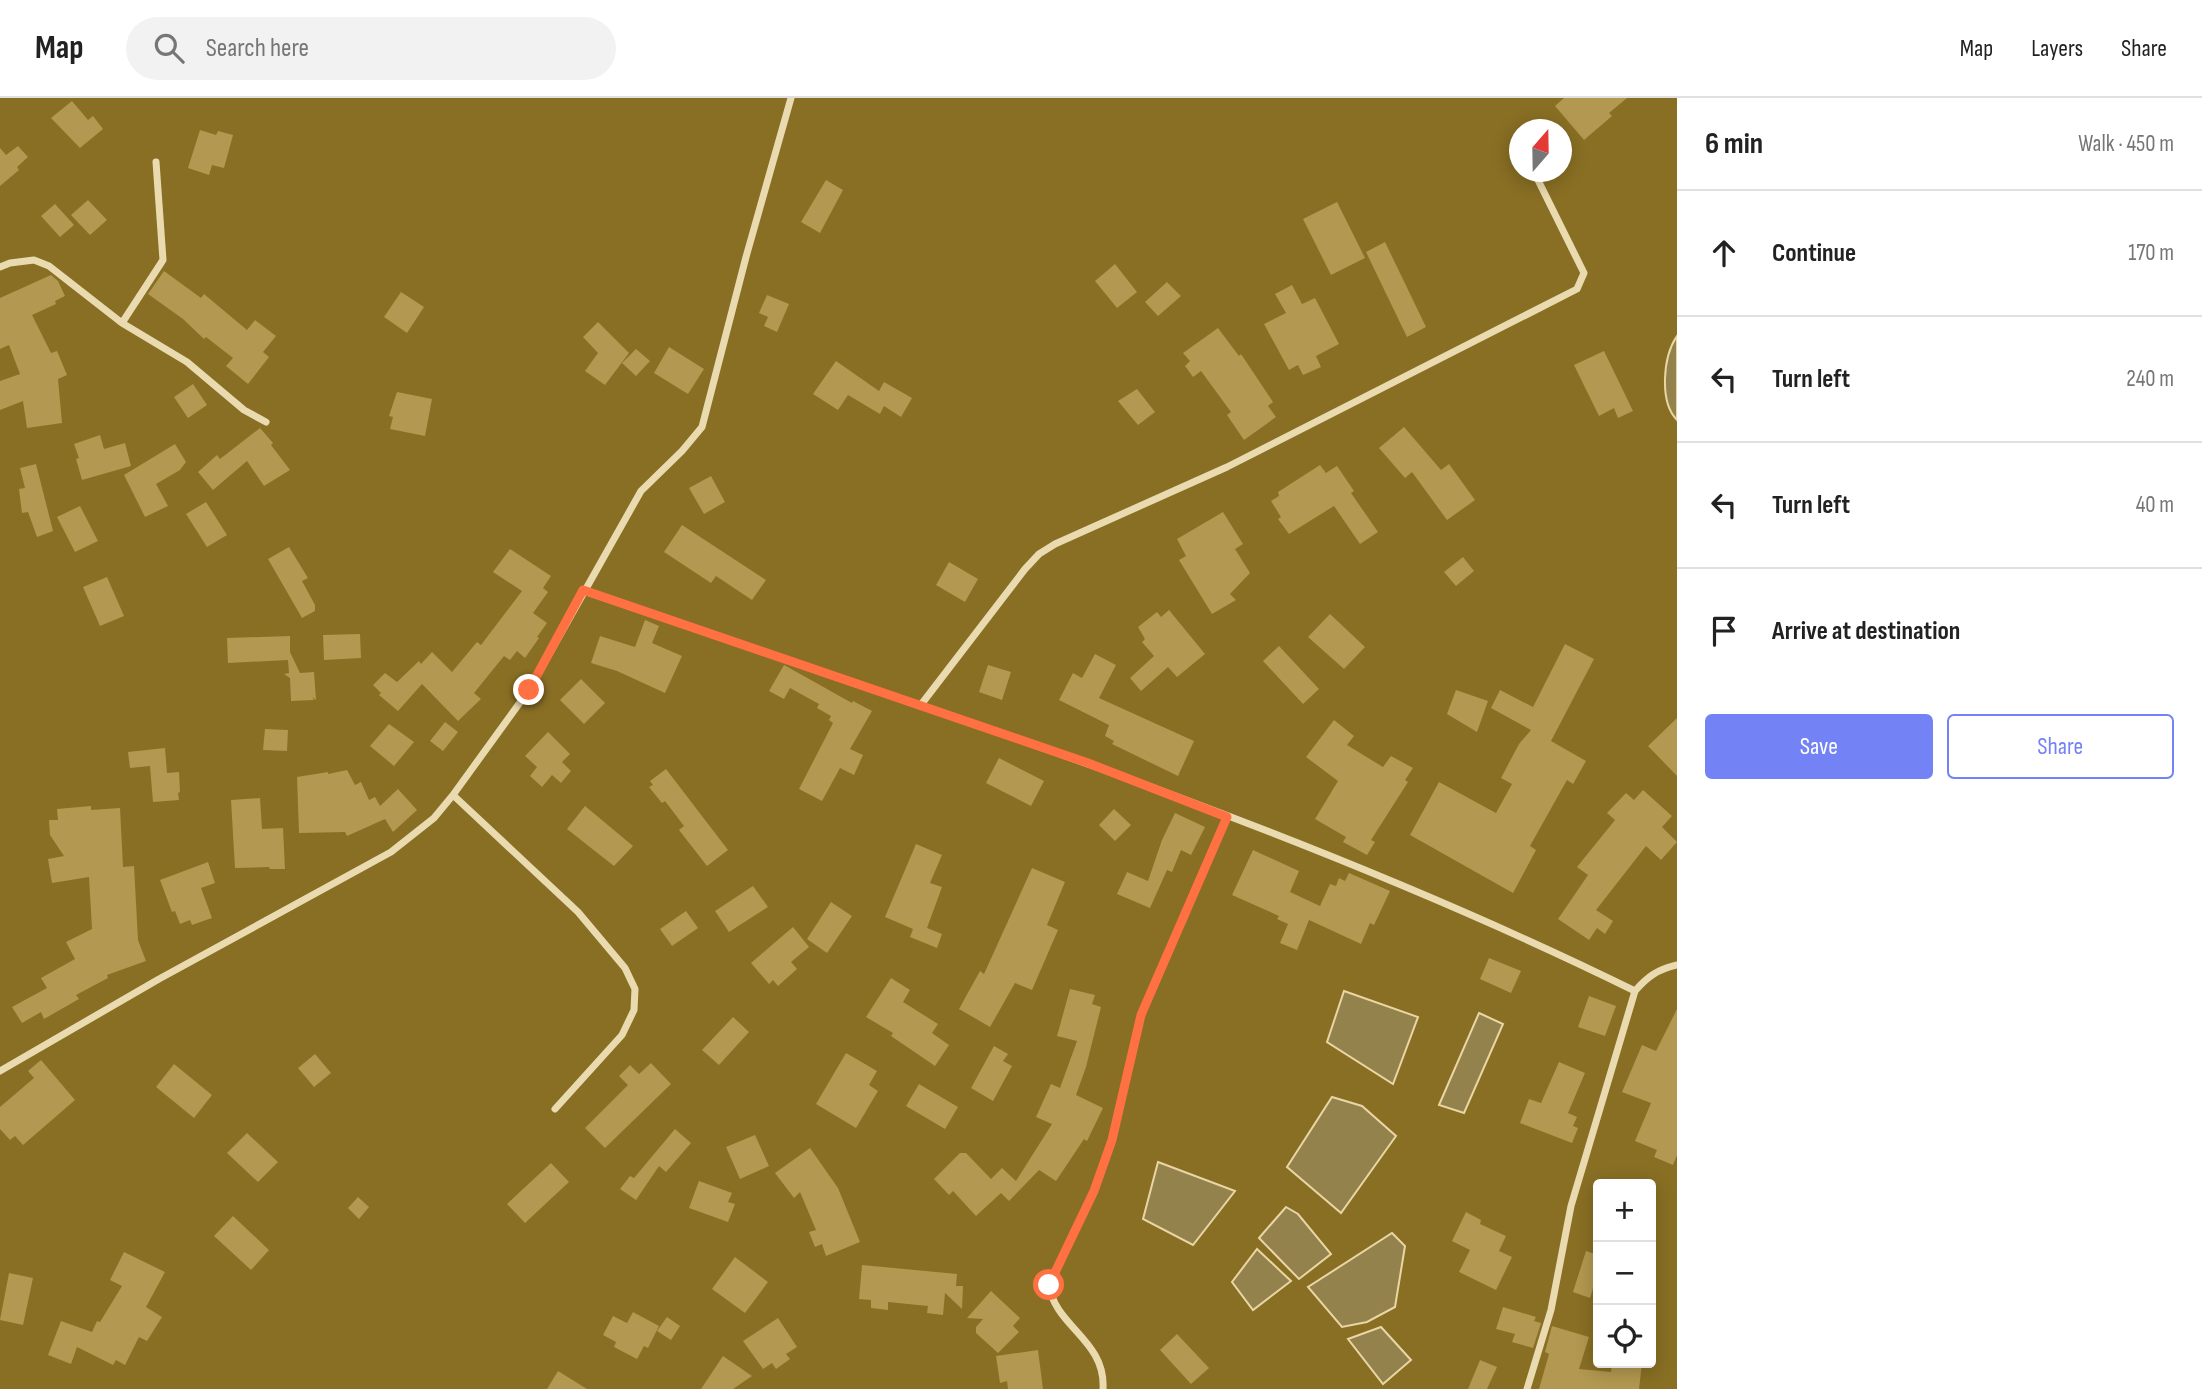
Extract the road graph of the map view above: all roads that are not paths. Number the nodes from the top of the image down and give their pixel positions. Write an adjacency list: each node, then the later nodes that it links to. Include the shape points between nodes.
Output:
1 (791, 98): 7 (street, via 702,427 641,491)
2 (156, 162): 5 (street, via 163,260)
3 (1539, 182): 8 (street, via 1584,273 1577,289 1227,467 1039,554)
4 (0, 267): 5 (street, via 34,260 50,266)
5 (122, 323): 6 (street, via 178,356 244,410)
6 (266, 422)
7 (583, 590): 8 (street); 9 (street, via 529,690)
8 (920, 706): 10 (street, via 1088,763)
9 (453, 795): 13 (street, via 434,818 391,852); 14 (street, via 578,912 620,961 635,989 634,1010 622,1035)
10 (1227, 817): 12 (street, via 1367,870); 15 (street, via 1141,1015 1112,1140 1094,1191 1049,1285 1051,1299 1090,1343 1104,1378)
11 (1677, 965): 12 (street, via 1648,976)
12 (1635, 991): 16 (street, via 1571,1206 1551,1310)
13 (0, 1071)
14 (555, 1109)
15 (1103, 1389)
16 (1527, 1389)

